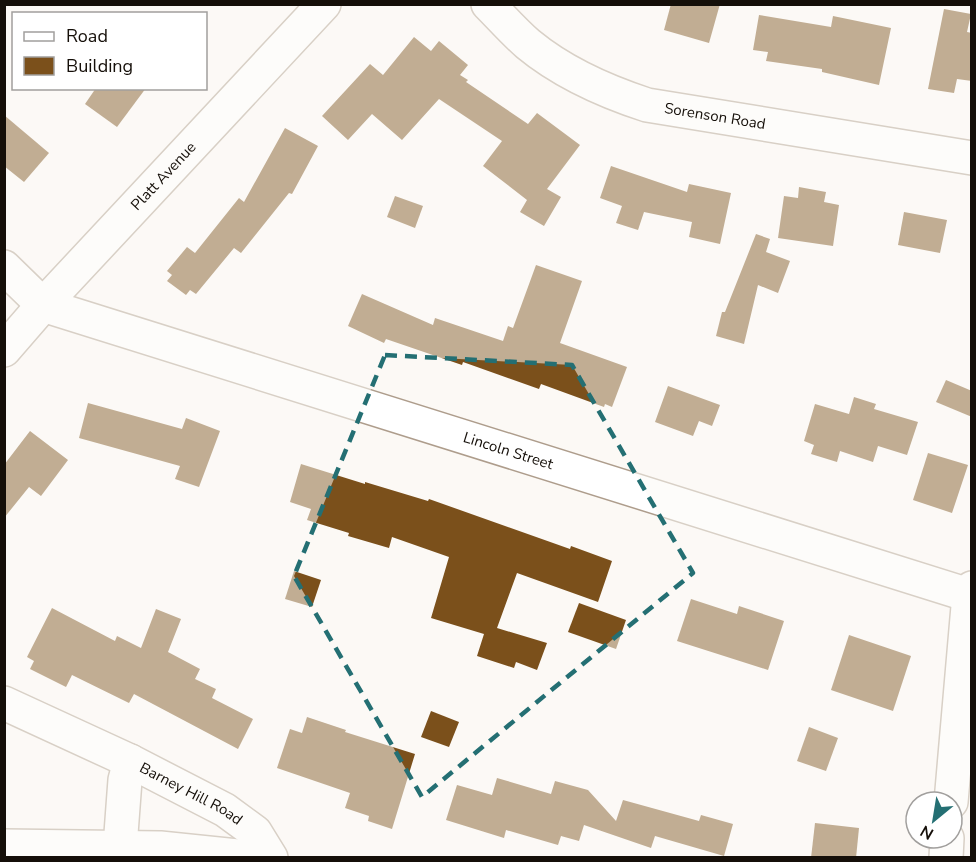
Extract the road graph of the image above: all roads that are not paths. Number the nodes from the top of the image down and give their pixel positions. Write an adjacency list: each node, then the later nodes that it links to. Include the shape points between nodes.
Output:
1 (324, 4): 5 (street, Platt Avenue)
2 (488, 4): 3 (street, Sorenson Road, via 528,44 563,69 647,105)
3 (972, 158)
4 (4, 267): 5 (street)
5 (43, 305): 6 (street, Platt Avenue); 7 (street, Lincoln Street)
6 (4, 350)
7 (971, 593): 10 (street)
8 (4, 704): 9 (street, Barney Hill Road)
9 (130, 761): 12 (street, Barney Hill Road); 14 (street, Barney Hill Road, via 225,810 255,832)
10 (952, 790)
11 (4, 846): 12 (street)
12 (107, 850): 13 (street, via 214,852)
13 (257, 858)
14 (271, 858)

